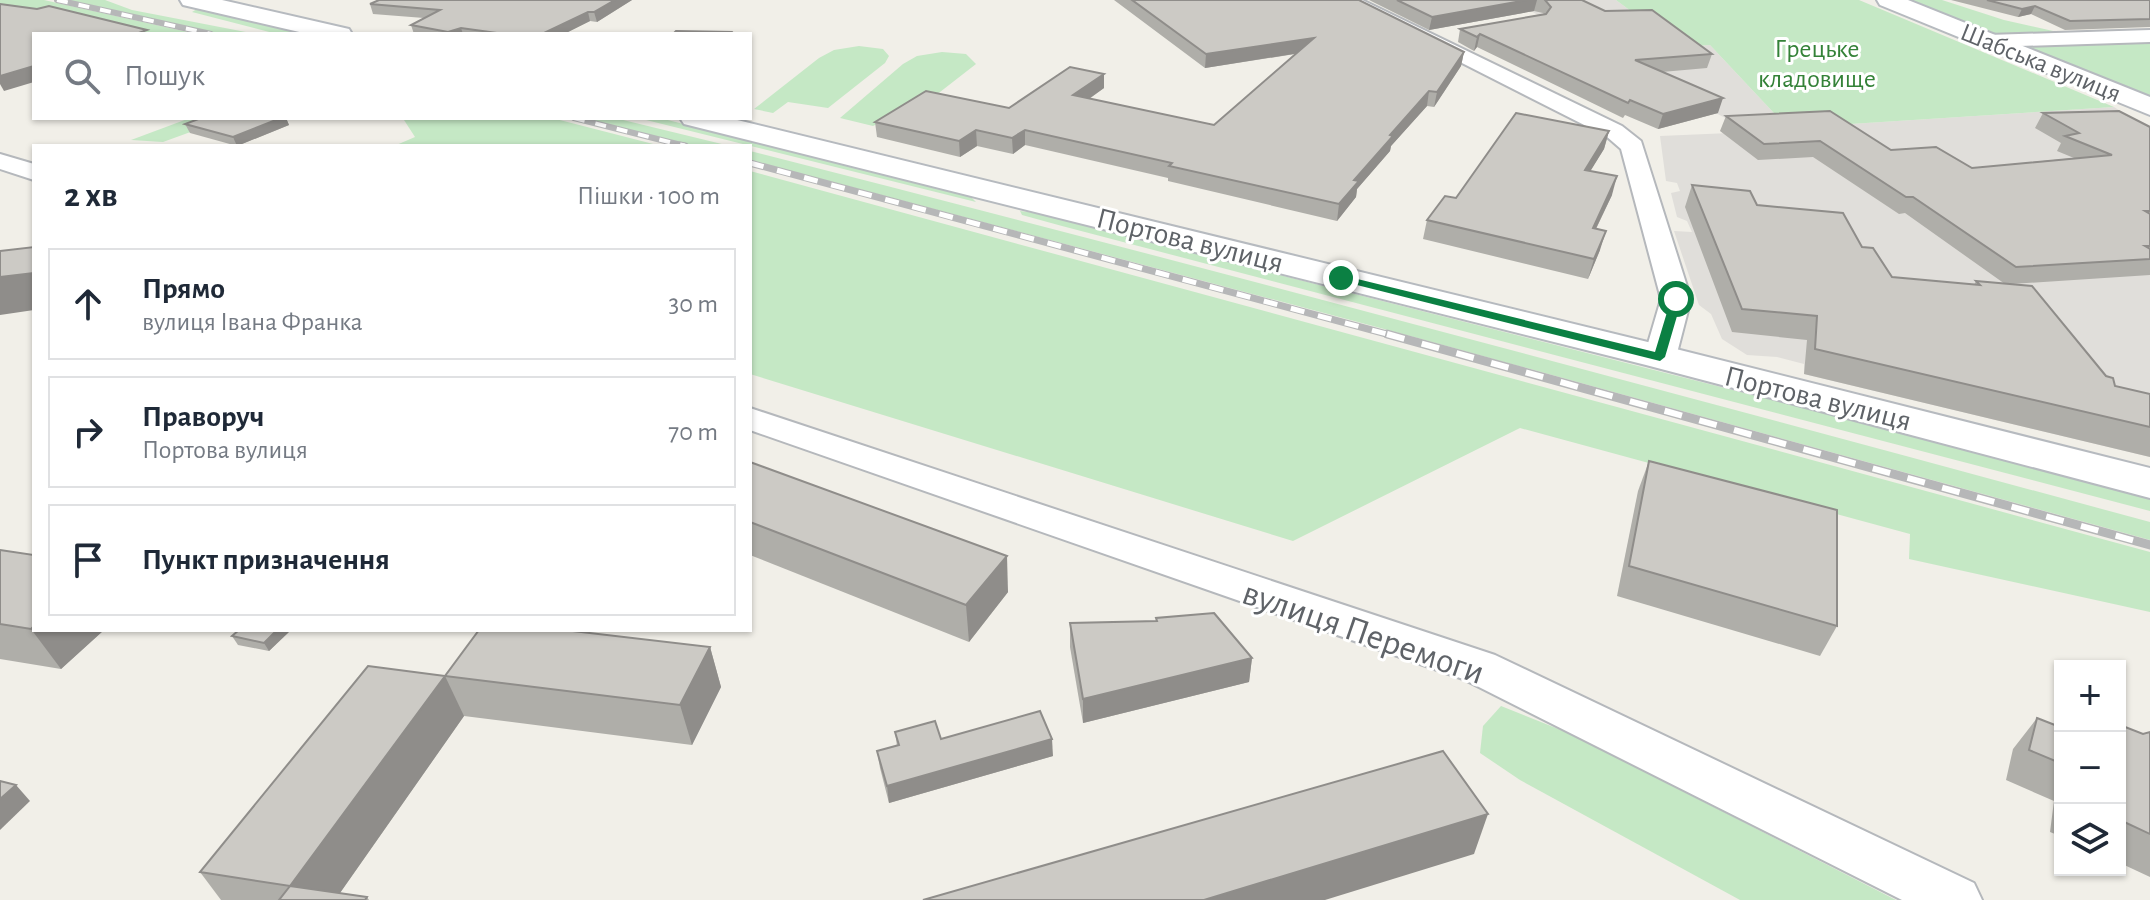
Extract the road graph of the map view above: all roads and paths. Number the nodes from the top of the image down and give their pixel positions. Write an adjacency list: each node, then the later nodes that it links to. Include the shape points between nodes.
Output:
1 (191, 0): 4 (main road)
2 (1347, 0): 7 (street)
3 (1888, 0): 8 (main road, Шабська вулиця)
4 (331, 32)
5 (1460, 33): 7 (street)
6 (2150, 36): 8 (street)
7 (1427, 39): 13 (street, via 1614,131 1632,146 1676,299)
8 (1988, 41): 9 (main road, Шабська вулиця)
9 (2150, 107)
10 (702, 120): 13 (main road, Портова вулиця)
11 (0, 161): 12 (street)
12 (32, 171)
13 (1660, 357): 15 (main road, Портова вулиця)
14 (752, 419): 16 (street, вулиця Перемоги, via 1479,667)
15 (2150, 483)
16 (1955, 900)

